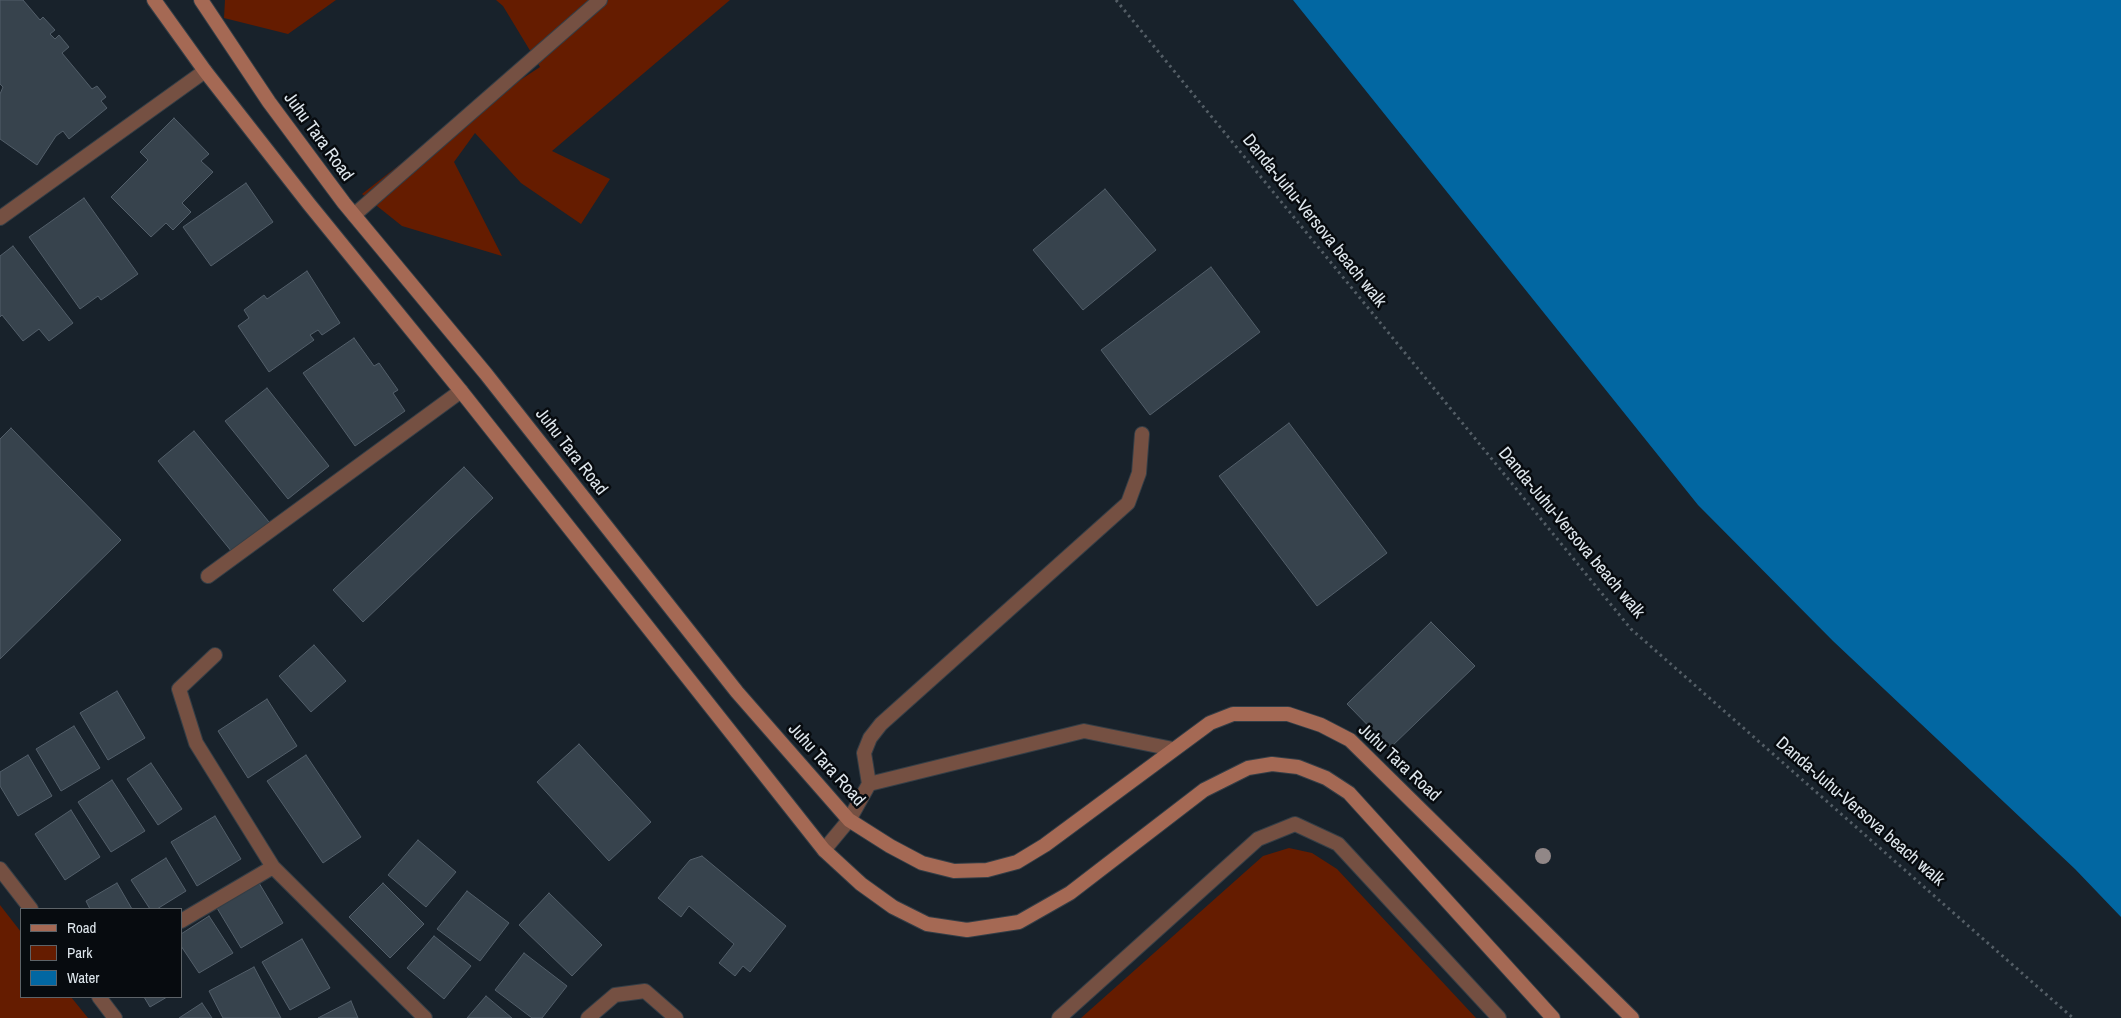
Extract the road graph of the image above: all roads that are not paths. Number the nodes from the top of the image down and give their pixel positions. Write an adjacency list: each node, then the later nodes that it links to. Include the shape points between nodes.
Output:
1 (154, 0): 4 (main road)
2 (201, 0): 5 (main road, Juhu Tara Road, via 269,102)
3 (600, 0): 5 (street)
4 (205, 71): 6 (street); 7 (main road)
5 (354, 215): 13 (main road, Juhu Tara Road, via 486,374 737,692)
6 (0, 218)
7 (461, 391): 9 (street); 14 (main road)
8 (1142, 434): 12 (street, via 1139,473 1128,503 881,724 864,753)
9 (208, 576)
10 (215, 654): 15 (street, via 179,689 196,743)
11 (1173, 749): 12 (street, via 1084,731); 13 (main road, Juhu Tara Road, via 1045,845 1016,862 987,870 954,871 922,863); 27 (main road, Juhu Tara Road, via 1210,723 1242,713 1288,714 1321,725 1350,740)
12 (869, 784): 13 (street)
13 (849, 820): 14 (street)
14 (824, 850): 26 (main road, via 861,884 893,907 927,924 967,930 1019,922 1070,893 1204,790 1248,768 1272,764 1298,767 1326,778 1349,794)
15 (273, 867): 18 (street); 21 (street)
16 (0, 869): 17 (street)
17 (30, 908)
18 (182, 920)
19 (99, 998): 20 (street)
20 (115, 1018)
21 (425, 1018)
22 (588, 1018): 23 (street, via 614,995 645,991)
23 (676, 1018)
24 (1059, 1018): 25 (street, via 1258,839 1295,824 1338,844)
25 (1499, 1018)
26 (1553, 1018)
27 (1632, 1018)

